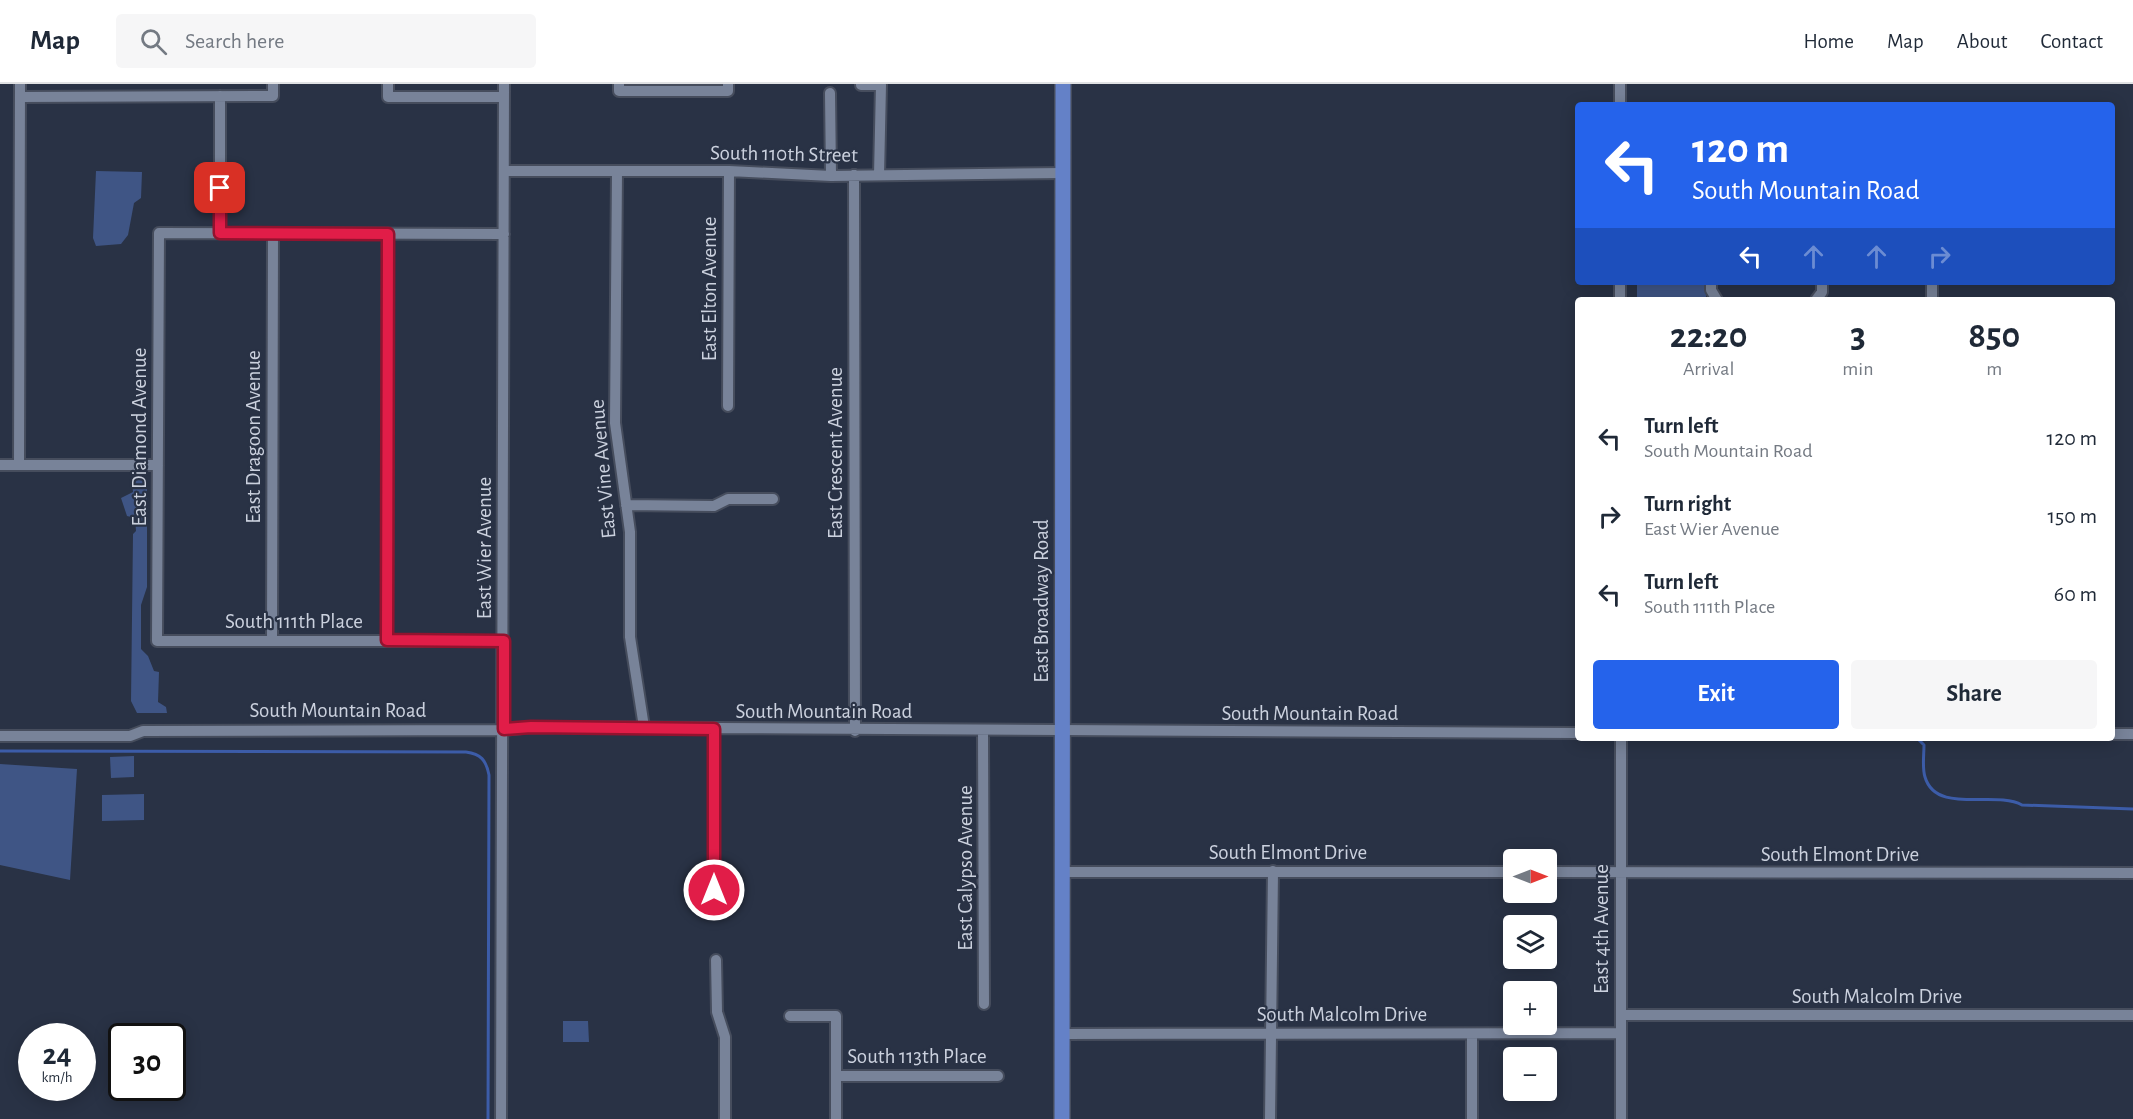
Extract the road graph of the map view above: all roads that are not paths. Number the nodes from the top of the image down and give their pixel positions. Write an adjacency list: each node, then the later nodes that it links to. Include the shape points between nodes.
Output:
1 (20, 84): 13 (street)
2 (159, 84): 14 (street)
3 (273, 84): 12 (street, via 273,96)
4 (388, 84): 15 (street, via 388,97)
5 (504, 84): 15 (street, East Wier Avenue)
6 (1063, 84): 20 (main road, East Broadway Road)
7 (1620, 84): 16 (street)
8 (861, 85): 22 (street, via 881,85)
9 (619, 87): 10 (street)
10 (728, 88)
11 (830, 93): 23 (street)
12 (220, 96): 14 (street); 24 (street)
13 (20, 97): 14 (street); 30 (street)
14 (159, 97)
15 (504, 97): 17 (street, East Wier Avenue)
16 (1620, 102)
17 (504, 171): 18 (street, South 110th Street); 27 (street, East Wier Avenue)
18 (617, 171): 19 (street, South 110th Street); 33 (street, East Vine Avenue, via 615,423)
19 (729, 171): 23 (street, South 110th Street); 28 (street, East Elton Avenue)
20 (1063, 173): 22 (street, South 110th Street); 43 (main road, East Broadway Road)
21 (854, 175): 22 (street, South 110th Street); 23 (street, South 110th Street); 41 (street, East Crescent Avenue)
22 (879, 175)
23 (831, 176)
24 (220, 233): 25 (street); 31 (street, East Diamond Avenue, via 159,233)
25 (273, 234): 26 (street); 34 (street, East Dragoon Avenue)
26 (388, 234): 27 (street); 35 (street)
27 (504, 234): 37 (street, East Wier Avenue)
28 (728, 406)
29 (0, 465): 30 (street)
30 (19, 465): 31 (street)
31 (158, 465): 36 (street, East Diamond Avenue)
32 (773, 499): 33 (street, via 728,499 714,506)
33 (626, 506): 38 (street, East Vine Avenue, via 630,532 630,637)
34 (272, 640): 35 (street, South 111th Place); 36 (street, South 111th Place)
35 (387, 640): 37 (street, South 111th Place)
36 (158, 641)
37 (504, 641): 39 (street, East Wier Avenue)
38 (644, 727): 39 (street, South Mountain Road); 40 (street, South Mountain Road)
39 (504, 729): 47 (street, South Mountain Road, via 142,730 130,736); 67 (street, East Wier Avenue)
40 (714, 729): 41 (street, South Mountain Road); 55 (street)
41 (855, 731): 42 (street, South Mountain Road)
42 (983, 731): 43 (street, South Mountain Road); 57 (street, East Calypso Avenue)
43 (1062, 732): 44 (street, South Mountain Road); 50 (main road, East Broadway Road)
44 (1575, 733)
45 (2115, 734): 46 (street)
46 (2133, 734)
47 (0, 736)
48 (1620, 741): 53 (street, East 4th Avenue)
49 (1273, 871): 50 (street, South Elmont Drive); 51 (street, South Elmont Drive); 61 (street)
50 (1062, 872): 62 (main road, East Broadway Road)
51 (1503, 872)
52 (1557, 872): 53 (street, South Elmont Drive)
53 (1620, 873): 54 (street, South Elmont Drive); 58 (street, East 4th Avenue)
54 (2133, 873)
55 (714, 890)
56 (716, 960): 68 (street, via 717,1012 725,1037)
57 (984, 1005)
58 (1620, 1015): 59 (street, South Malcolm Drive); 64 (street, East 4th Avenue)
59 (2133, 1015)
60 (790, 1016): 65 (street, via 836,1016)
61 (1270, 1033): 62 (street, South Malcolm Drive); 63 (street, South Malcolm Drive); 71 (street)
62 (1062, 1034): 70 (main road, East Broadway Road)
63 (1472, 1034): 64 (street, South Malcolm Drive); 72 (street)
64 (1621, 1034): 73 (street, East 4th Avenue)
65 (836, 1076): 66 (street, South 113th Place); 69 (street)
66 (998, 1076)
67 (501, 1119)
68 (725, 1119)
69 (836, 1119)
70 (1062, 1119)
71 (1270, 1119)
72 (1472, 1119)
73 (1621, 1119)

